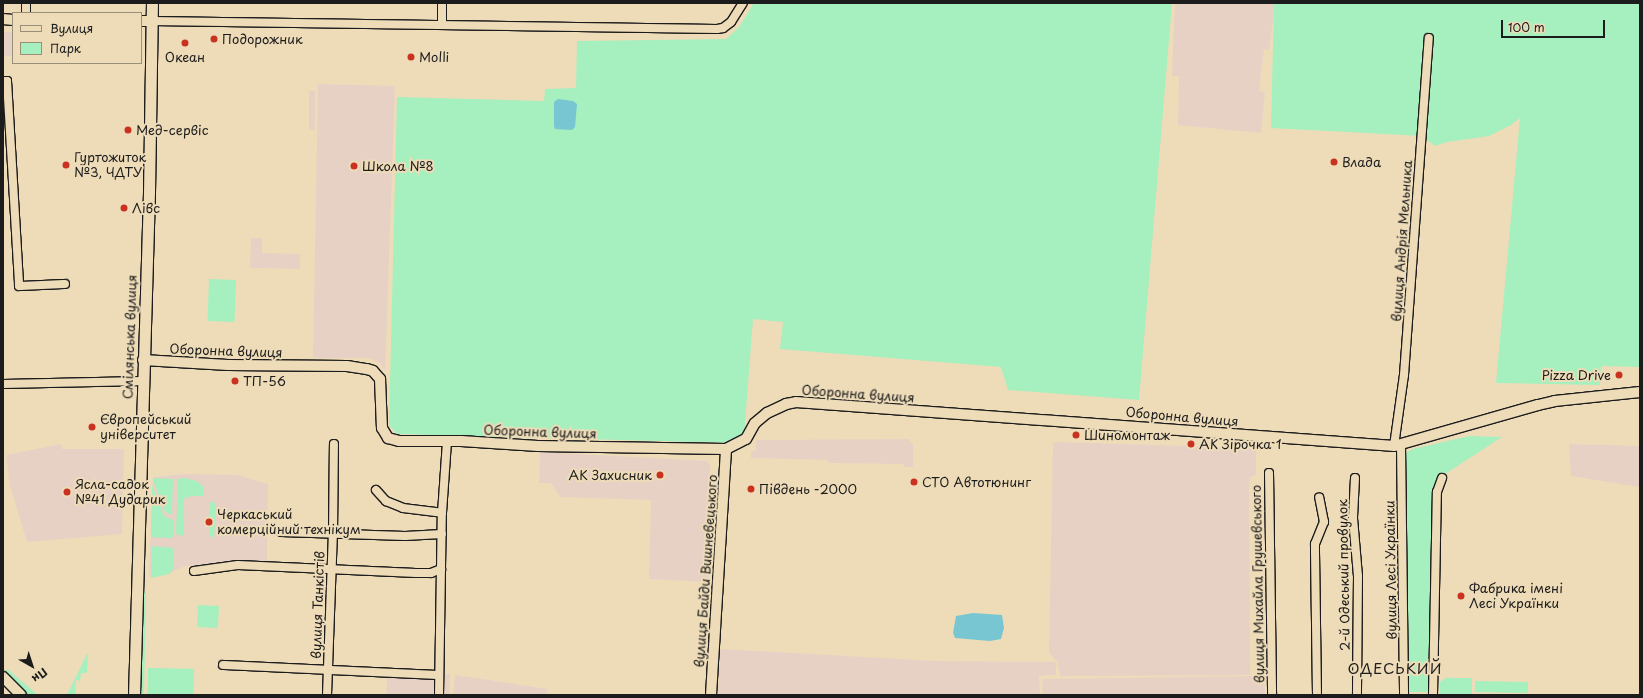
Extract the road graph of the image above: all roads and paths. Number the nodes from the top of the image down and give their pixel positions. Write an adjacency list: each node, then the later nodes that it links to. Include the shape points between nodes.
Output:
1 (152, 3): 4 (main road, Смілянська вулиця)
2 (442, 3): 5 (street)
3 (743, 3): 5 (street, via 731,22 717,29)
4 (146, 21): 5 (street); 9 (main road, Смілянська вулиця, via 149,192)
5 (442, 25)
6 (1429, 38): 15 (street, вулиця Андрія Мельника)
7 (3, 81): 8 (street, via 7,81 18,286)
8 (65, 284)
9 (143, 360): 10 (main road, Смілянська вулиця); 13 (street, Оборонна вулиця, via 228,365 346,366 367,369 374,371 380,379 382,428 388,438 399,441)
10 (142, 381): 11 (street); 34 (main road, Смілянська вулиця)
11 (3, 384)
12 (1640, 392): 15 (street, Оборонна вулиця, via 1544,403)
13 (447, 441): 16 (street, Оборонна вулиця, via 538,446); 22 (street)
14 (334, 444): 24 (street, вулиця Танкістів)
15 (1398, 445): 16 (street, Оборонна вулиця, via 796,402 767,413 755,424 746,439); 41 (street, вулиця Лесі Українки)
16 (726, 449): 37 (street, вулиця Байди Вишневецького)
17 (1269, 473): 38 (street, вулиця Михайла Грушевського)
18 (1355, 478): 40 (street, 2-й Одеський провулок, via 1353,518 1358,576)
19 (1442, 478): 42 (street, via 1437,492)
20 (376, 490): 22 (street, via 386,501 403,508)
21 (1319, 496): 39 (street, via 1324,522 1314,552)
22 (442, 513): 25 (street)
23 (281, 532): 24 (street)
24 (333, 534): 25 (street); 27 (street, вулиця Танкістів)
25 (442, 534): 26 (street)
26 (441, 569): 27 (street, via 431,573); 31 (street)
27 (331, 570): 28 (street, via 238,565); 30 (street, вулиця Танкістів)
28 (194, 571)
29 (223, 665): 30 (street)
30 (327, 670): 31 (street); 35 (street, вулиця Танкістів)
31 (439, 675): 36 (street)
32 (3, 677): 33 (street)
33 (21, 695)
34 (134, 695)
35 (327, 695)
36 (439, 695)
37 (711, 695)
38 (1272, 695)
39 (1317, 695)
40 (1357, 695)
41 (1404, 695)
42 (1433, 695)

